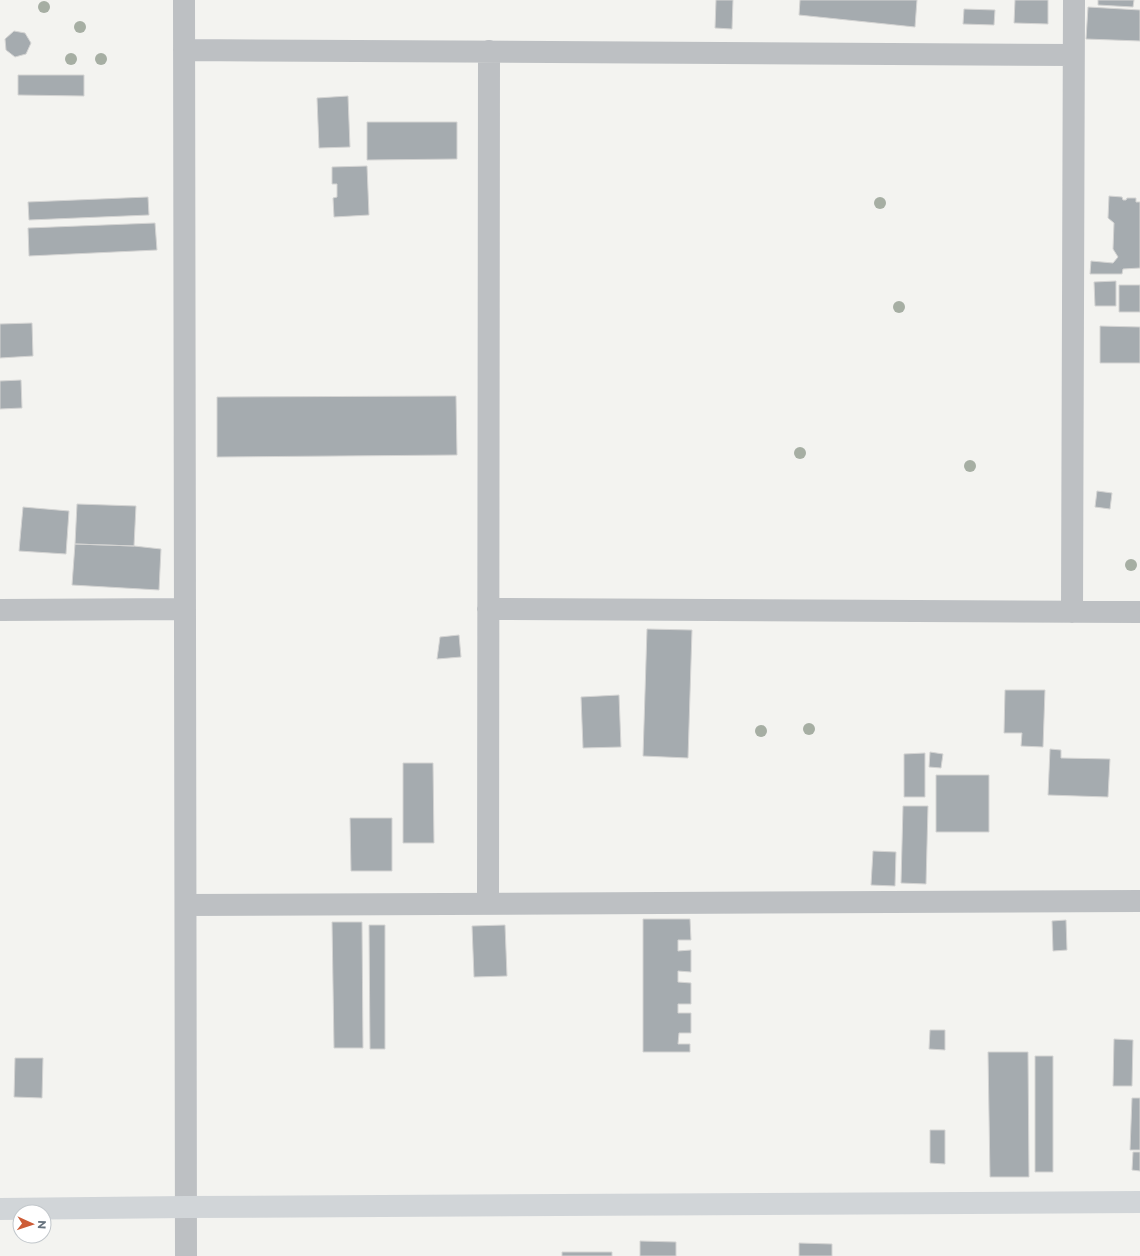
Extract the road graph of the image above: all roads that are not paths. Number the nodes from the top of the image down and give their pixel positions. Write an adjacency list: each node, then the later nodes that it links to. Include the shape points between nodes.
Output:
1 (184, 0): 3 (street)
2 (1074, 0): 5 (street)
3 (184, 50): 4 (street); 6 (street)
4 (489, 51): 5 (street); 7 (street)
5 (1074, 55): 9 (street)
6 (185, 609): 8 (street); 13 (street)
7 (488, 609): 9 (street); 12 (street)
8 (0, 610)
9 (1072, 612): 10 (street)
10 (1140, 612)
11 (1140, 901): 12 (street)
12 (488, 903): 13 (street)
13 (186, 905): 15 (street)
14 (1140, 1202): 15 (street)
15 (186, 1207): 16 (street); 17 (street)
16 (0, 1209)
17 (186, 1256)

